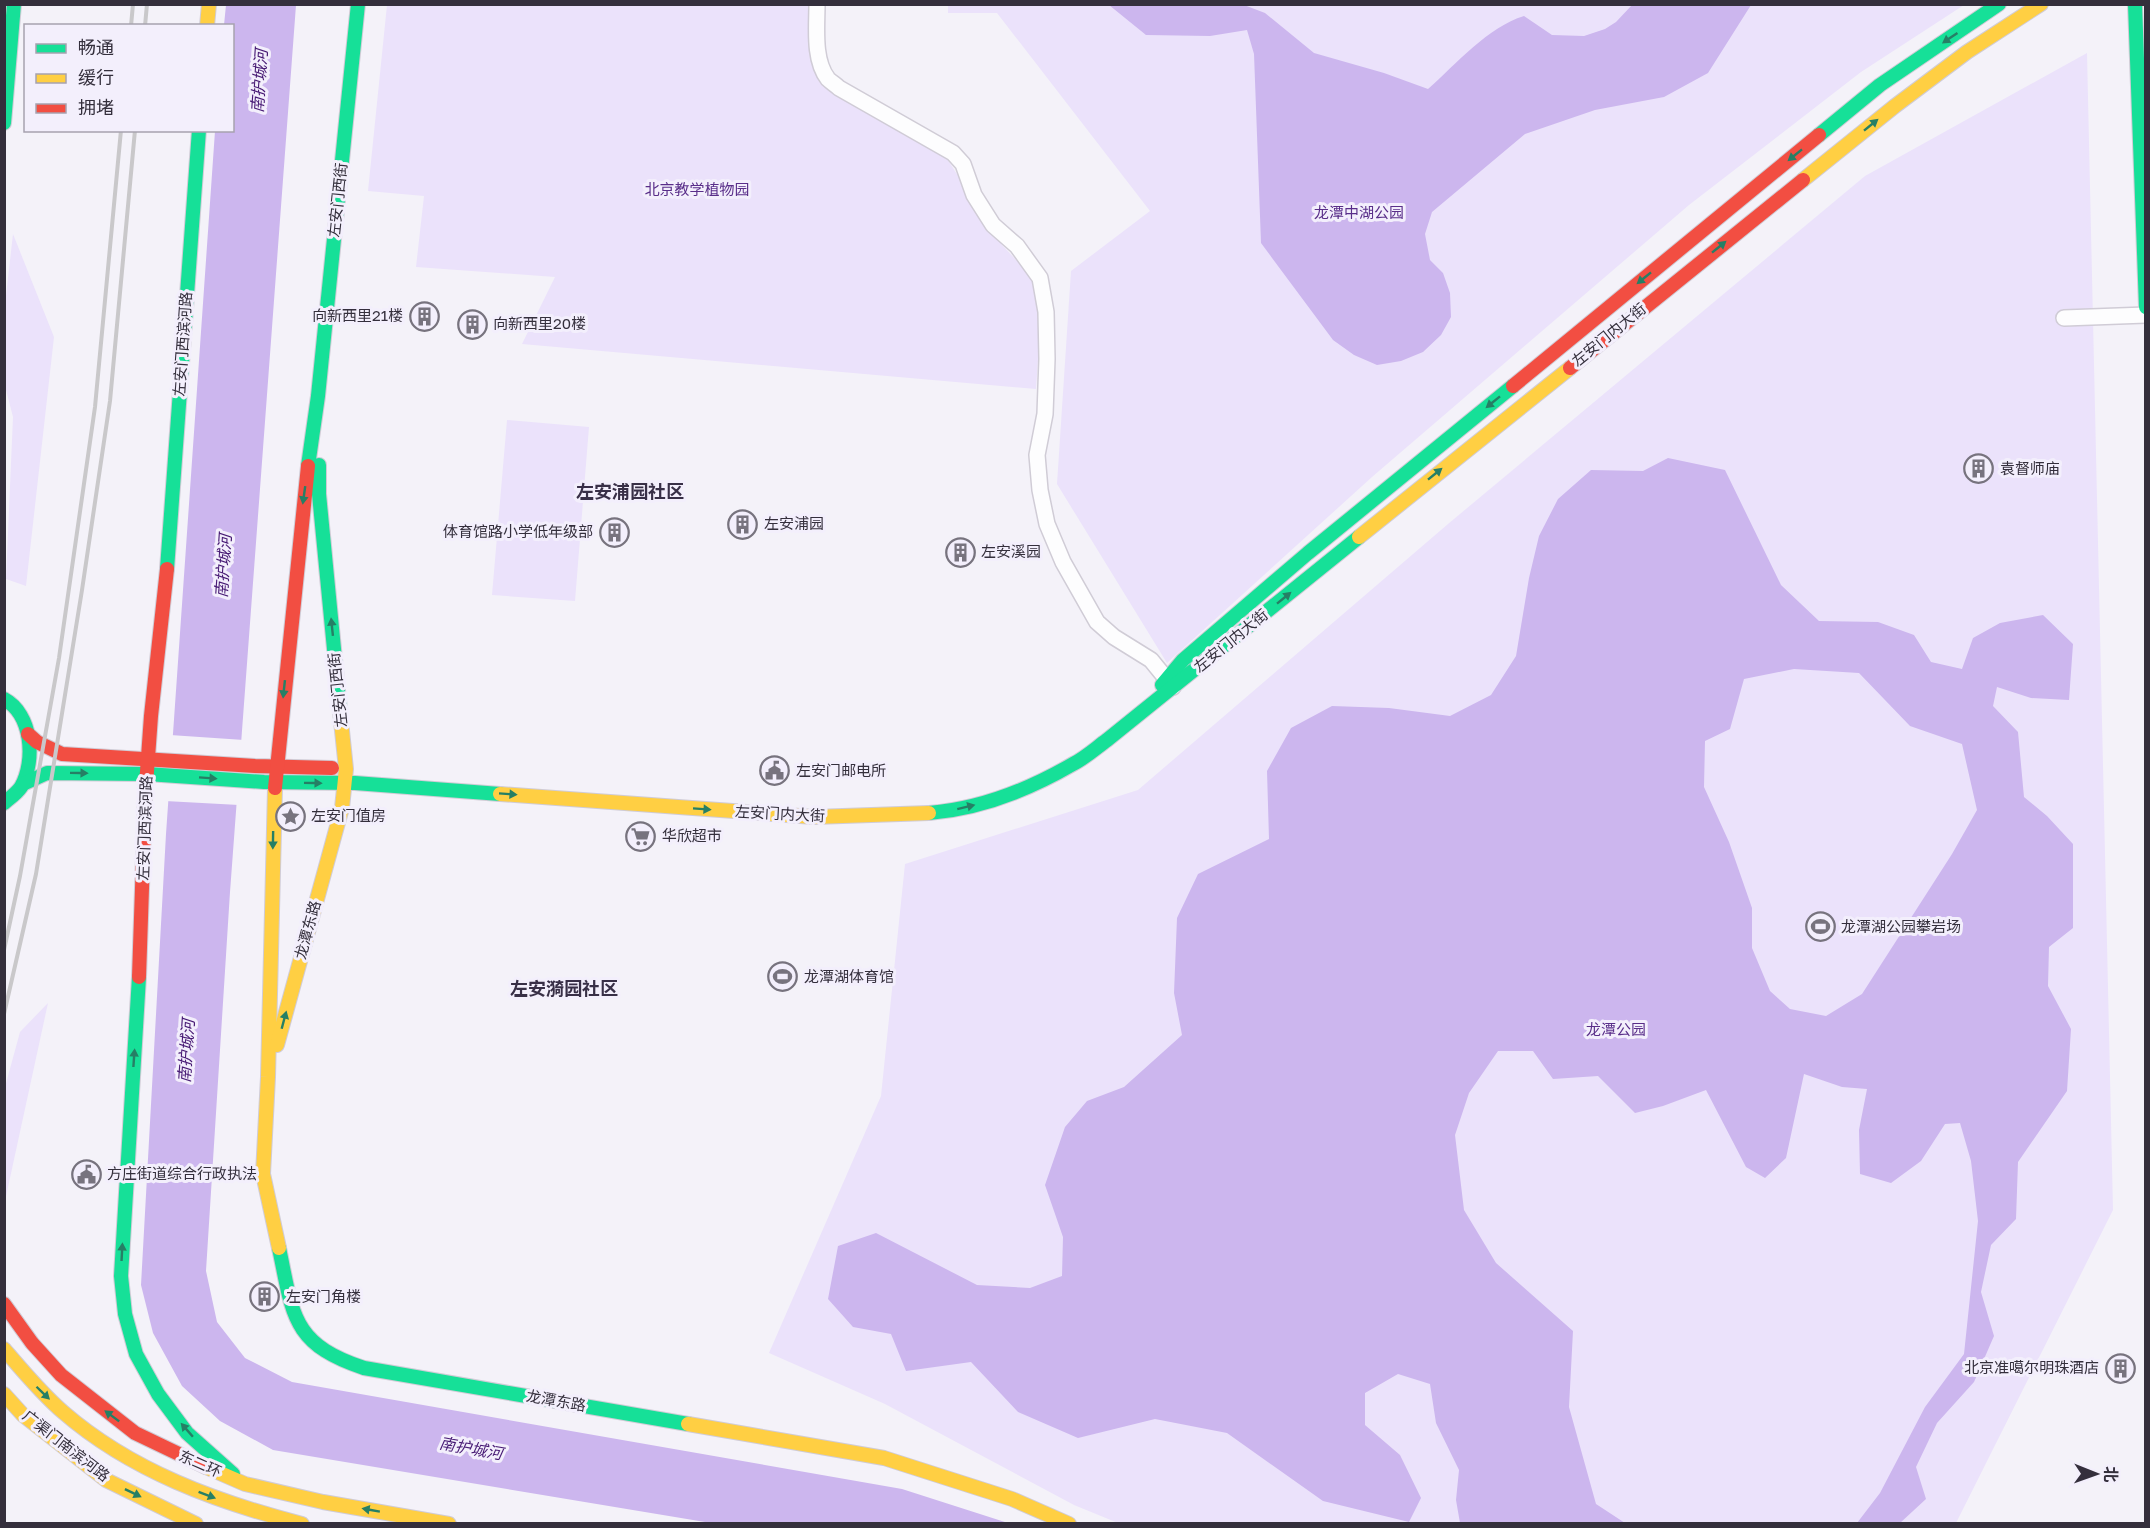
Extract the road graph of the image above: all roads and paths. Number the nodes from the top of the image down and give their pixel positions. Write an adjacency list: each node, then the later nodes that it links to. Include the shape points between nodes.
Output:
1 (14, 4): 9 (main road)
2 (209, 4): 8 (main road)
3 (358, 4): 14 (main road, 左安门西街)
4 (817, 4): 15 (street, via 820,64 828,79 953,153 963,164 974,195 993,225 1017,246 1040,278 1046,312 1047,359 1045,414 1037,455 1047,524 1063,562 1097,622 1151,660)
5 (1999, 4): 15 (main road, 左安门内大街, one-way to 15, via 1880,84 1308,553 1183,660)
6 (2041, 4): 15 (main road, 左安门内大街, one-way to 6, via 1895,106 1967,52)
7 (2135, 4): 11 (main road)
8 (207, 24)
9 (4, 123)
10 (199, 132): 18 (main road, 左安门西滨河路)
11 (2145, 307)
12 (2145, 315): 13 (street)
13 (2064, 318)
14 (318, 396): 20 (main road, 左安门西街, one-way to 20, via 303,500); 21 (main road, 左安门西街, one-way to 14, via 319,494)
15 (1170, 683): 19 (main road, 左安门内大街, via 1077,749); 25 (main road, 左安门内大街, one-way to 15, via 814,817 945,812 1023,789 1074,764)
16 (4, 699): 17 (main road, via 17,708)
17 (28, 734): 18 (main road, via 62,754); 26 (main road, via 29,756)
18 (155, 760): 20 (main road); 23 (main road, 左安门西滨河路)
19 (1042, 764)
20 (276, 767): 21 (main road); 24 (main road, 龙潭东路)
21 (346, 769): 22 (main road); 25 (main road, 左安门西街)
22 (361, 769)
23 (154, 775): 24 (main road, 左安门内大街, one-way to 24); 26 (main road, one-way to 23, via 47,773); 36 (main road, 左安门西滨河路, one-way to 23, via 187,1433 158,1394 136,1354 125,1314 121,1276)
24 (276, 782): 25 (main road, 左安门内大街, one-way to 25); 32 (main road, 龙潭东路, one-way to 32)
25 (346, 783): 32 (main road, 龙潭东路, one-way to 25)
26 (23, 784): 30 (main road)
27 (617, 789): 29 (main road, 左安门内大街)
28 (980, 789): 31 (main road, 左安门内大街, via 925,803)
29 (765, 800)
30 (4, 803)
31 (818, 803)
32 (268, 1077): 40 (main road, 龙潭东路, via 263,1174 293,1314 316,1347 338,1360 363,1368 884,1458 1012,1499)
33 (4, 1304): 36 (main road, 东二环, one-way to 33, via 135,1433 61,1375)
34 (4, 1349): 38 (main road, 东二环, one-way to 38, via 44,1394 121,1455 219,1499)
35 (4, 1394): 37 (main road, 广渠门南滨河路, one-way to 37, via 24,1415 106,1480)
36 (245, 1484): 39 (main road, 东二环, one-way to 36)
37 (196, 1524)
38 (302, 1524)
39 (449, 1524)
40 (1070, 1524)

